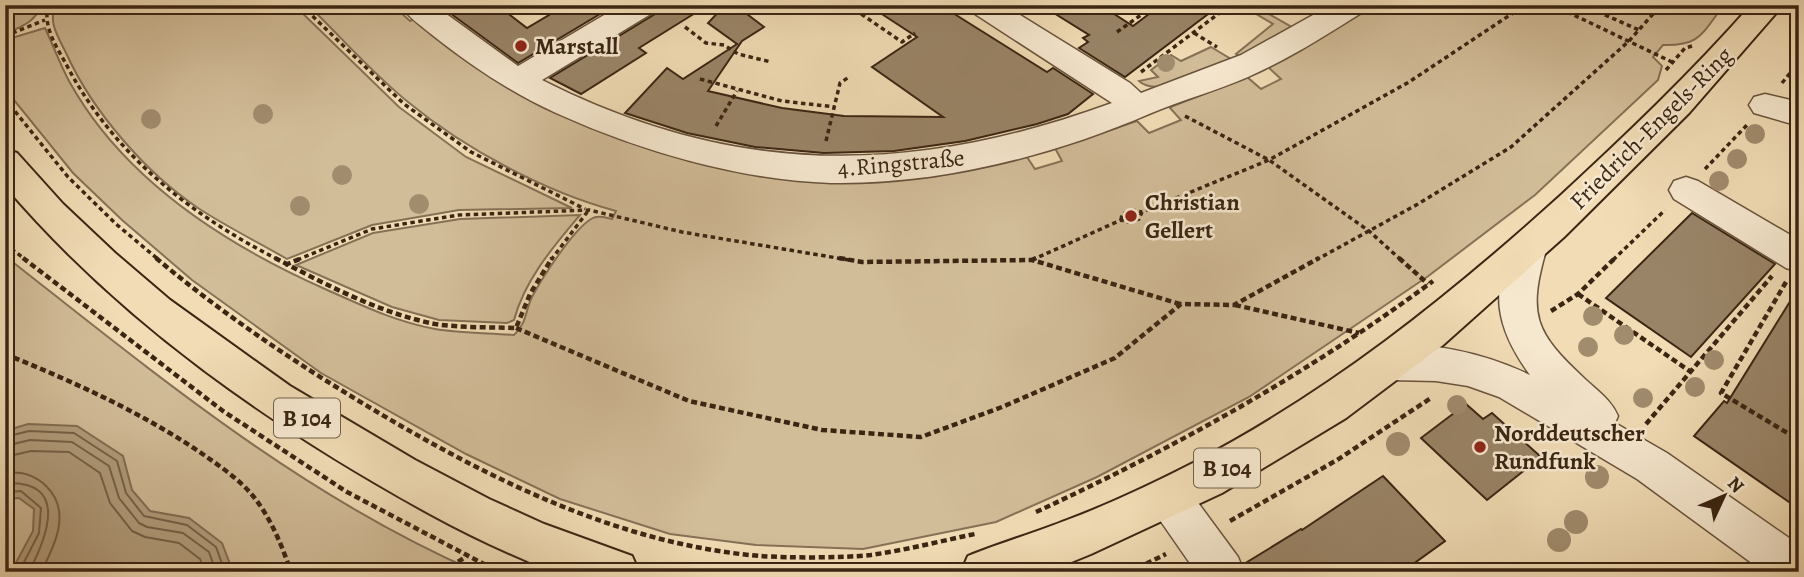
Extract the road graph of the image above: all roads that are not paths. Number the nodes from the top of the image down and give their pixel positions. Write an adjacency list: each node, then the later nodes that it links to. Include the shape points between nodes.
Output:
1 (415, 5): 6 (street, 4.Ringstraße)
2 (644, 5): 6 (street)
3 (982, 5): 7 (street)
4 (1353, 5): 7 (street, 4.Ringstraße, via 1252,62)
5 (1768, 5): 13 (main road, Friedrich-Engels-Ring / B 104, via 1665,120)
6 (518, 80): 7 (street, 4.Ringstraße, via 577,109 703,150 821,170 903,168 1032,144)
7 (1140, 98)
8 (1765, 105): 9 (street)
9 (1799, 114)
10 (5, 162): 12 (main road, B 104)
11 (1686, 190): 14 (street)
12 (21, 194): 21 (main road, B 104, via 166,319 278,400 399,476 514,535)
13 (1529, 247): 15 (main road, Friedrich-Engels-Ring / B 104); 16 (street, Friedrich-Engels-Ring, via 1516,301 1522,327 1536,352 1560,380)
14 (1795, 258)
15 (1390, 363): 16 (street, via 1436,363 1468,369 1513,384); 17 (main road, Friedrich-Engels-Ring / B 104, via 1310,418)
16 (1648, 447): 20 (street)
17 (1170, 499): 18 (main road, Friedrich-Engels-Ring / B 104, via 1051,550); 19 (street)
18 (985, 552)
19 (1210, 555)
20 (1799, 571)
21 (617, 572)

